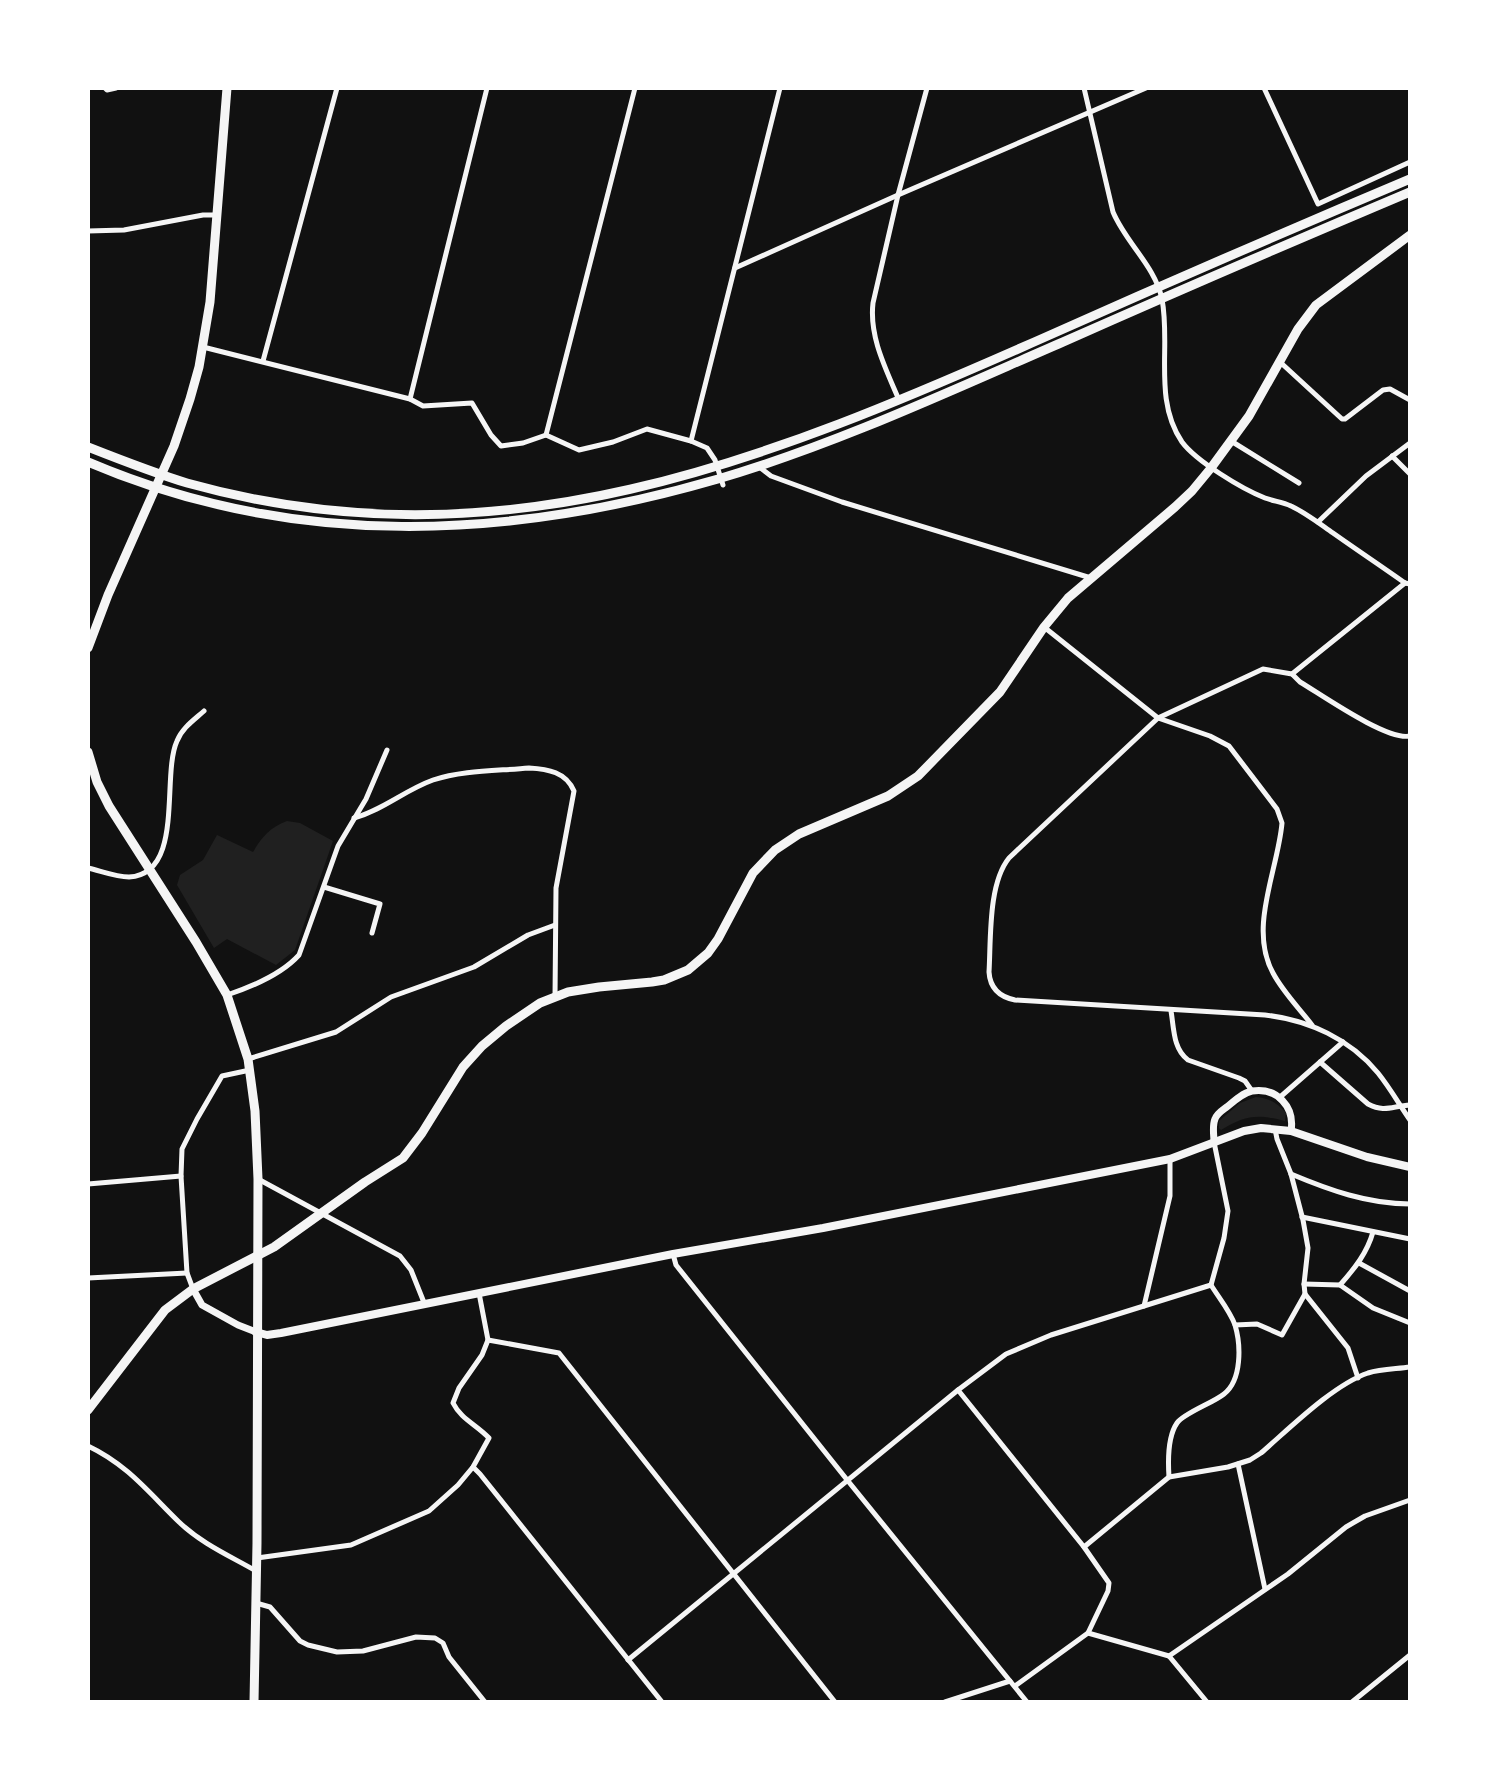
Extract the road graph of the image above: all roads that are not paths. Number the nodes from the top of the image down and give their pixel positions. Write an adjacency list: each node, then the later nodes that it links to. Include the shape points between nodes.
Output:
1 (105, 88): 2 (street)
2 (116, 88)
3 (227, 88): 17 (main road)
4 (337, 88): 24 (street)
5 (487, 88): 26 (street)
6 (635, 88): 29 (street)
7 (780, 88): 20 (street)
8 (927, 88): 16 (street)
9 (1084, 88): 12 (street)
10 (1146, 88): 12 (street)
11 (1264, 88): 13 (street, via 1318,204)
12 (1090, 113): 16 (street); 21 (street, via 1113,212)
13 (1410, 162)
14 (1410, 179): 21 (main road)
15 (1410, 192): 22 (main road)
16 (898, 195): 20 (street); 27 (street, via 871,319 873,334)
17 (217, 215): 18 (street, via 124,230); 23 (main road)
18 (88, 231)
19 (1410, 235): 25 (main road, via 1316,305)
20 (735, 268): 30 (street)
21 (1159, 286): 22 (street); 27 (main road)
22 (1161, 298): 36 (main road, via 902,412); 38 (street, via 1170,416 1182,442)
23 (203, 347): 24 (street); 40 (main road, via 184,419)
24 (263, 361): 26 (street)
25 (1280, 362): 28 (street, via 1342,419 1383,390 1390,389); 31 (main road)
26 (410, 399): 29 (street, via 423,406 472,402 501,446)
27 (899, 400): 37 (main road)
28 (1410, 400)
29 (546, 435): 30 (street, via 579,450 647,429)
30 (691, 441): 37 (street, via 707,448)
31 (1231, 441): 38 (main road); 42 (street)
32 (1410, 443): 34 (street)
33 (88, 447): 40 (main road)
34 (1392, 456): 39 (street); 44 (street)
35 (88, 462): 43 (main road)
36 (758, 466): 41 (main road); 45 (street, via 771,477 842,502)
37 (717, 467): 40 (main road, via 582,500 507,511 431,516 301,506); 41 (street)
38 (1211, 468): 44 (street); 45 (main road, via 1175,507)
39 (1410, 474)
40 (162, 475): 43 (main road)
41 (722, 482): 43 (main road, via 508,523 433,527 367,526 277,516)
42 (1299, 483)
43 (157, 488): 48 (main road)
44 (1317, 522): 46 (street)
45 (1091, 578): 47 (main road)
46 (1407, 583): 49 (street)
47 (1044, 627): 51 (street); 62 (main road, via 1000,692 918,776 888,796 799,834 764,860 745,886 718,939 688,970 664,980 591,988)
48 (88, 648)
49 (1292, 674): 51 (street, via 1263,669); 52 (street, via 1385,733)
50 (204, 711): 57 (street, via 176,741 165,840 159,859)
51 (1158, 718): 63 (street, via 1002,866 994,895 989,972 996,991 1015,1000); 64 (street, via 1229,746 1281,816 1264,918 1264,952 1273,974)
52 (1410, 736)
53 (387, 750): 55 (street, via 373,786)
54 (88, 752): 57 (main road, via 103,794)
55 (354, 818): 58 (street, via 338,846); 59 (street, via 373,813 407,792 448,776 529,768 562,775 574,791 558,871)
56 (88, 868): 57 (street, via 129,877)
57 (149, 870): 61 (main road)
58 (324, 887): 60 (street, via 380,904); 61 (street, via 292,962)
59 (555, 925): 62 (street); 66 (street, via 528,935 474,967 391,997 336,1032)
60 (372, 933)
61 (227, 995): 66 (main road)
62 (555, 997): 84 (main road, via 517,1017 473,1056 403,1158)
63 (1171, 1011): 64 (street, via 1265,1015); 69 (street, via 1183,1056 1245,1081)
64 (1313, 1026): 65 (street)
65 (1343, 1042): 67 (street); 71 (street, via 1374,1068)
66 (248, 1059): 68 (main road)
67 (1320, 1062): 70 (street); 71 (street, via 1368,1104 1390,1109)
68 (250, 1070): 80 (street, via 222,1076 182,1149); 81 (main road)
69 (1252, 1091): 70 (street); 76 (street, via 1215,1118)
70 (1279, 1098): 75 (street, via 1290,1109)
71 (1400, 1106): 72 (street); 73 (street)
72 (1410, 1106)
73 (1410, 1120)
74 (1275, 1128): 75 (main road); 76 (main road, via 1244,1131); 79 (street)
75 (1291, 1131): 78 (main road)
76 (1214, 1142): 77 (main road); 94 (street, via 1228,1211)
77 (1170, 1159): 88 (main road); 101 (street, via 1170,1196)
78 (1410, 1167)
79 (1291, 1173): 83 (street, via 1336,1192); 85 (street)
80 (181, 1176): 82 (street); 91 (street)
81 (258, 1179): 84 (street); 89 (main road)
82 (88, 1184)
83 (1410, 1204)
84 (323, 1213): 89 (main road); 100 (street, via 400,1256 411,1270)
85 (1302, 1216): 86 (street); 93 (street, via 1308,1248)
86 (1373, 1232): 87 (street); 90 (street)
87 (1410, 1239)
88 (673, 1254): 98 (main road); 114 (street, via 676,1265)
89 (257, 1257): 96 (main road); 104 (main road)
90 (1359, 1263): 95 (street); 97 (street)
91 (187, 1273): 92 (street); 96 (street)
92 (88, 1278)
93 (1304, 1284): 95 (street); 99 (street)
94 (1211, 1285): 101 (street); 103 (street)
95 (1340, 1285): 102 (street, via 1373,1308)
96 (193, 1289): 104 (street, via 202,1305); 109 (main road, via 165,1310)
97 (1410, 1291)
98 (480, 1293): 100 (main road); 105 (street)
99 (1305, 1294): 103 (street, via 1282,1335 1257,1324); 107 (street, via 1348,1348)
100 (425, 1305): 104 (main road, via 281,1333)
101 (1144, 1306): 108 (street, via 1051,1335 1006,1354)
102 (1410, 1323)
103 (1235, 1324): 113 (street, via 1239,1358 1231,1388 1179,1420 1173,1431)
104 (256, 1332): 117 (main road)
105 (488, 1340): 112 (street, via 453,1403 462,1416 489,1438); 119 (street, via 559,1353)
106 (1410, 1367): 107 (street, via 1375,1371)
107 (1359, 1378): 111 (street, via 1327,1397 1261,1453)
108 (958, 1390): 114 (street); 116 (street)
109 (88, 1410)
110 (88, 1446): 118 (street, via 126,1468 180,1523 208,1545)
111 (1238, 1464): 113 (street); 120 (street)
112 (473, 1467): 117 (street, via 429,1511 351,1545); 125 (street)
113 (1169, 1477): 116 (street)
114 (848, 1481): 119 (street); 126 (street)
115 (1410, 1500): 120 (street, via 1365,1515)
116 (1084, 1546): 122 (street, via 1109,1583)
117 (257, 1558): 118 (main road)
118 (256, 1571): 121 (main road)
119 (733, 1572): 125 (street); 131 (street)
120 (1265, 1589): 124 (street)
121 (256, 1603): 128 (main road); 129 (street, via 270,1607 300,1641 337,1652 363,1651 416,1637 435,1638 443,1643 449,1657)
122 (1088, 1633): 124 (street); 127 (street)
123 (1410, 1654): 135 (street)
124 (1170, 1656): 134 (street)
125 (628, 1660): 130 (street)
126 (1010, 1680): 127 (street); 132 (street)
127 (1015, 1686): 133 (street)
128 (254, 1701)
129 (485, 1701)
130 (662, 1701)
131 (835, 1701)
132 (945, 1701)
133 (1027, 1701)
134 (1207, 1701)
135 (1352, 1701)

